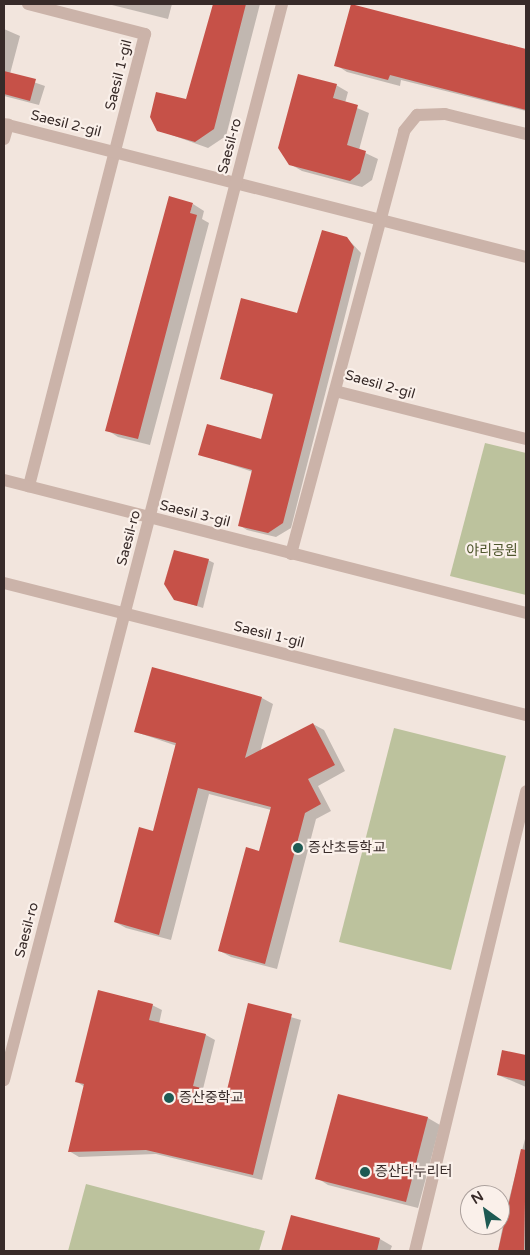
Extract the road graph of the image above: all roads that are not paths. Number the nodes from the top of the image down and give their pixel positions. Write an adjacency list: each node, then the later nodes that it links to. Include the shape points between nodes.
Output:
1 (28, 4): 6 (street, Saesil 1-gil, via 145,34)
2 (282, 4): 7 (street, Saesil-ro)
3 (6, 124): 5 (street, Saesil 2-gil); 6 (street, Saesil 2-gil)
4 (526, 134): 8 (street, Saesil 2-gil, via 445,114 417,115 404,131)
5 (4, 140)
6 (116, 152): 7 (street, Saesil 2-gil); 13 (street, Saesil 2-gil)
7 (236, 184): 8 (street, Saesil 2-gil); 14 (street, Saesil-ro)
8 (378, 219): 9 (street, Saesil 2-gil); 10 (street, Saesil 2-gil)
9 (526, 257)
10 (335, 391): 11 (street, Saesil 2-gil); 15 (street)
11 (526, 439)
12 (4, 480): 13 (street, Saesil 3-gil)
13 (29, 486): 14 (street, Saesil 3-gil)
14 (150, 518): 15 (street, Saesil 3-gil); 18 (street, Saesil-ro)
15 (291, 554): 17 (street, Saesil 3-gil)
16 (4, 584): 18 (street, Saesil 1-gil)
17 (526, 613)
18 (124, 614): 19 (street, Saesil 1-gil); 21 (street, Saesil-ro)
19 (526, 715)
20 (526, 791): 22 (street)
21 (4, 1080)
22 (415, 1251)

